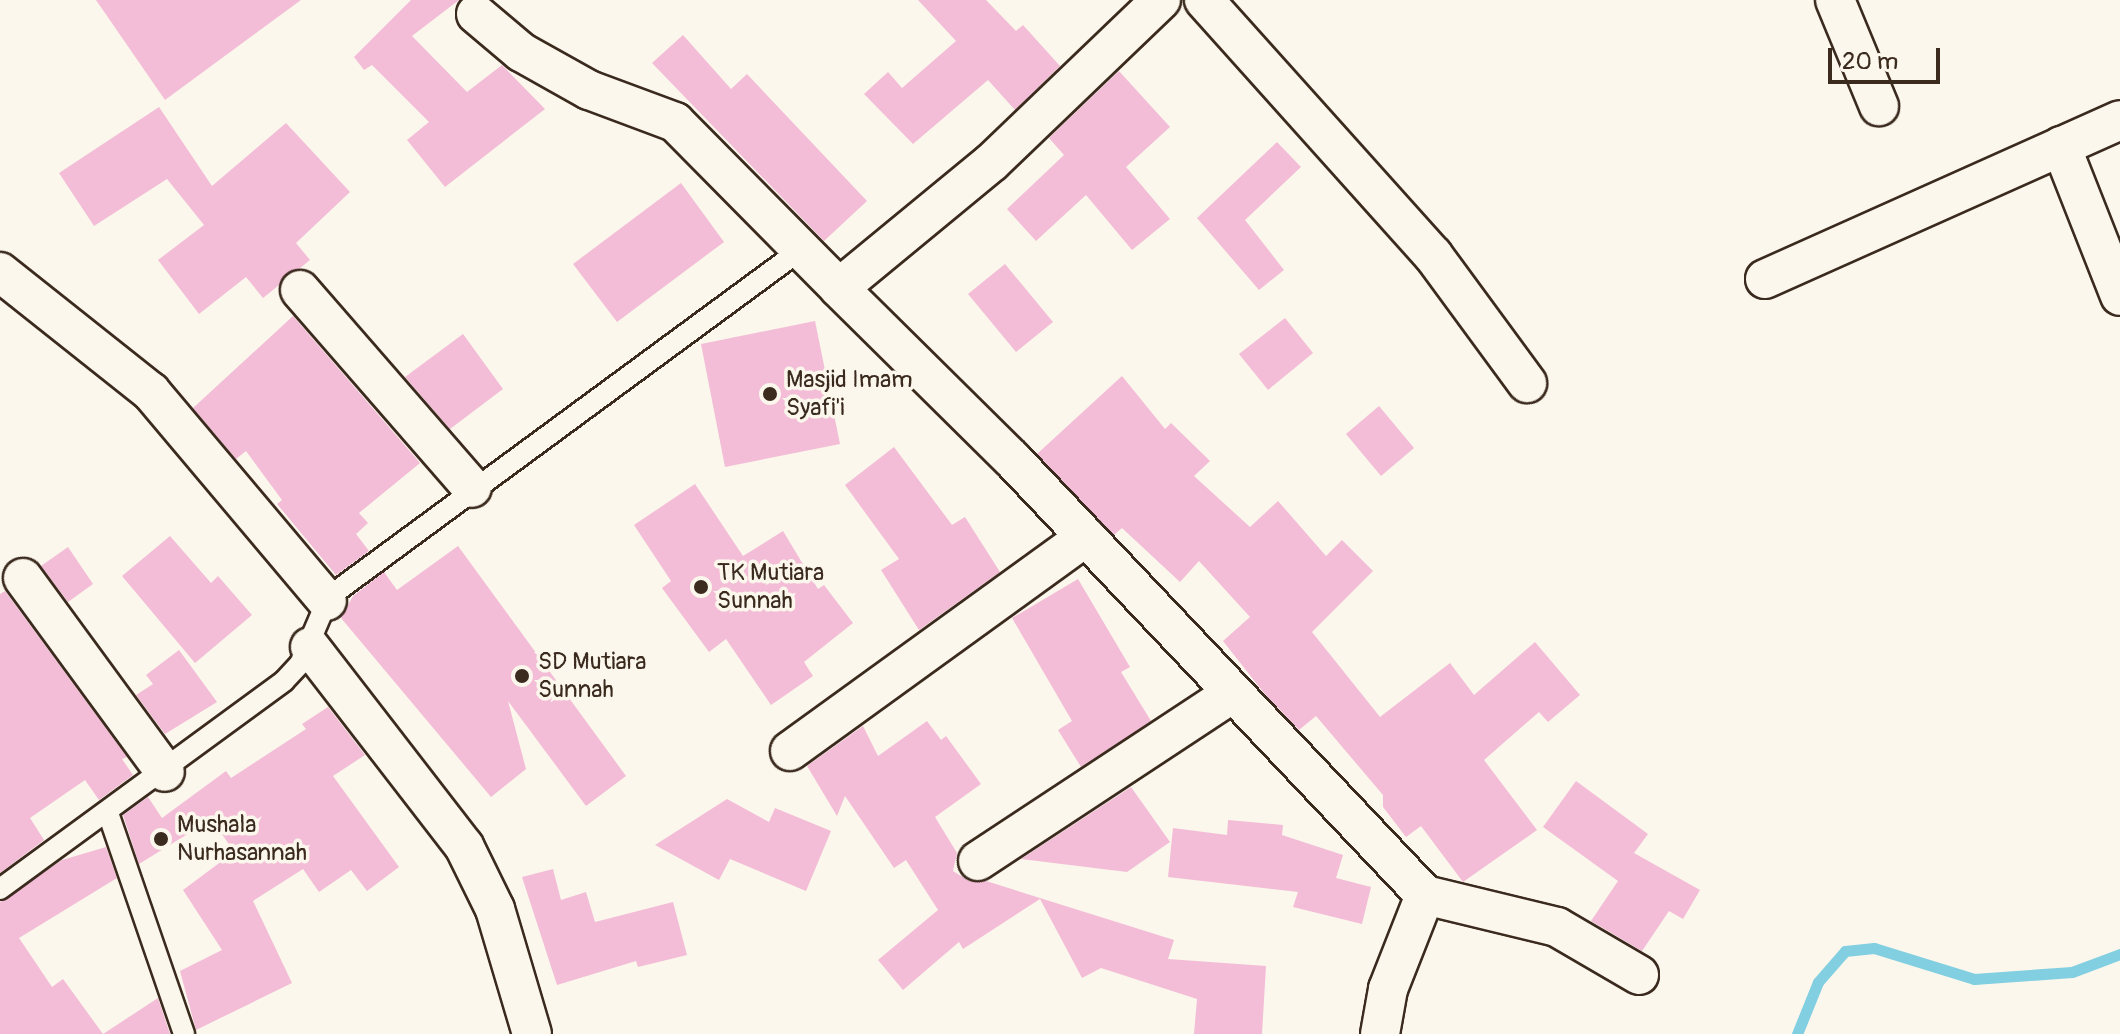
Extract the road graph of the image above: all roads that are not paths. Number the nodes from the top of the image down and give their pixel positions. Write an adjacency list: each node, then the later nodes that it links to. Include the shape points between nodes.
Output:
1 (1161, 0): 11 (street, via 992,162)
2 (1204, 0): 14 (street, via 1433,255)
3 (1835, 0): 5 (street)
4 (476, 14): 8 (street, via 521,52 589,90 675,122)
5 (1879, 106)
6 (2120, 120): 7 (street)
7 (2061, 146): 10 (street); 13 (street)
8 (799, 251): 11 (street); 15 (lane)
9 (0, 272): 18 (street, via 151,392)
10 (1765, 279)
11 (839, 288): 16 (street)
12 (300, 290): 15 (street)
13 (2120, 296)
14 (1527, 383)
15 (472, 488): 18 (lane)
16 (1086, 537): 20 (street); 21 (street)
17 (23, 578): 22 (street)
18 (328, 598): 19 (lane)
19 (310, 645): 22 (lane, via 284,681); 29 (street, via 464,846 495,909)
20 (1233, 693): 24 (street); 26 (street)
21 (790, 751)
22 (165, 772): 23 (lane)
23 (108, 813): 25 (lane); 28 (lane)
24 (978, 861)
25 (0, 889)
26 (1424, 899): 27 (street, via 1557,927); 30 (street, via 1397,963)
27 (1639, 975)
28 (184, 1034)
29 (532, 1034)
30 (1380, 1034)

